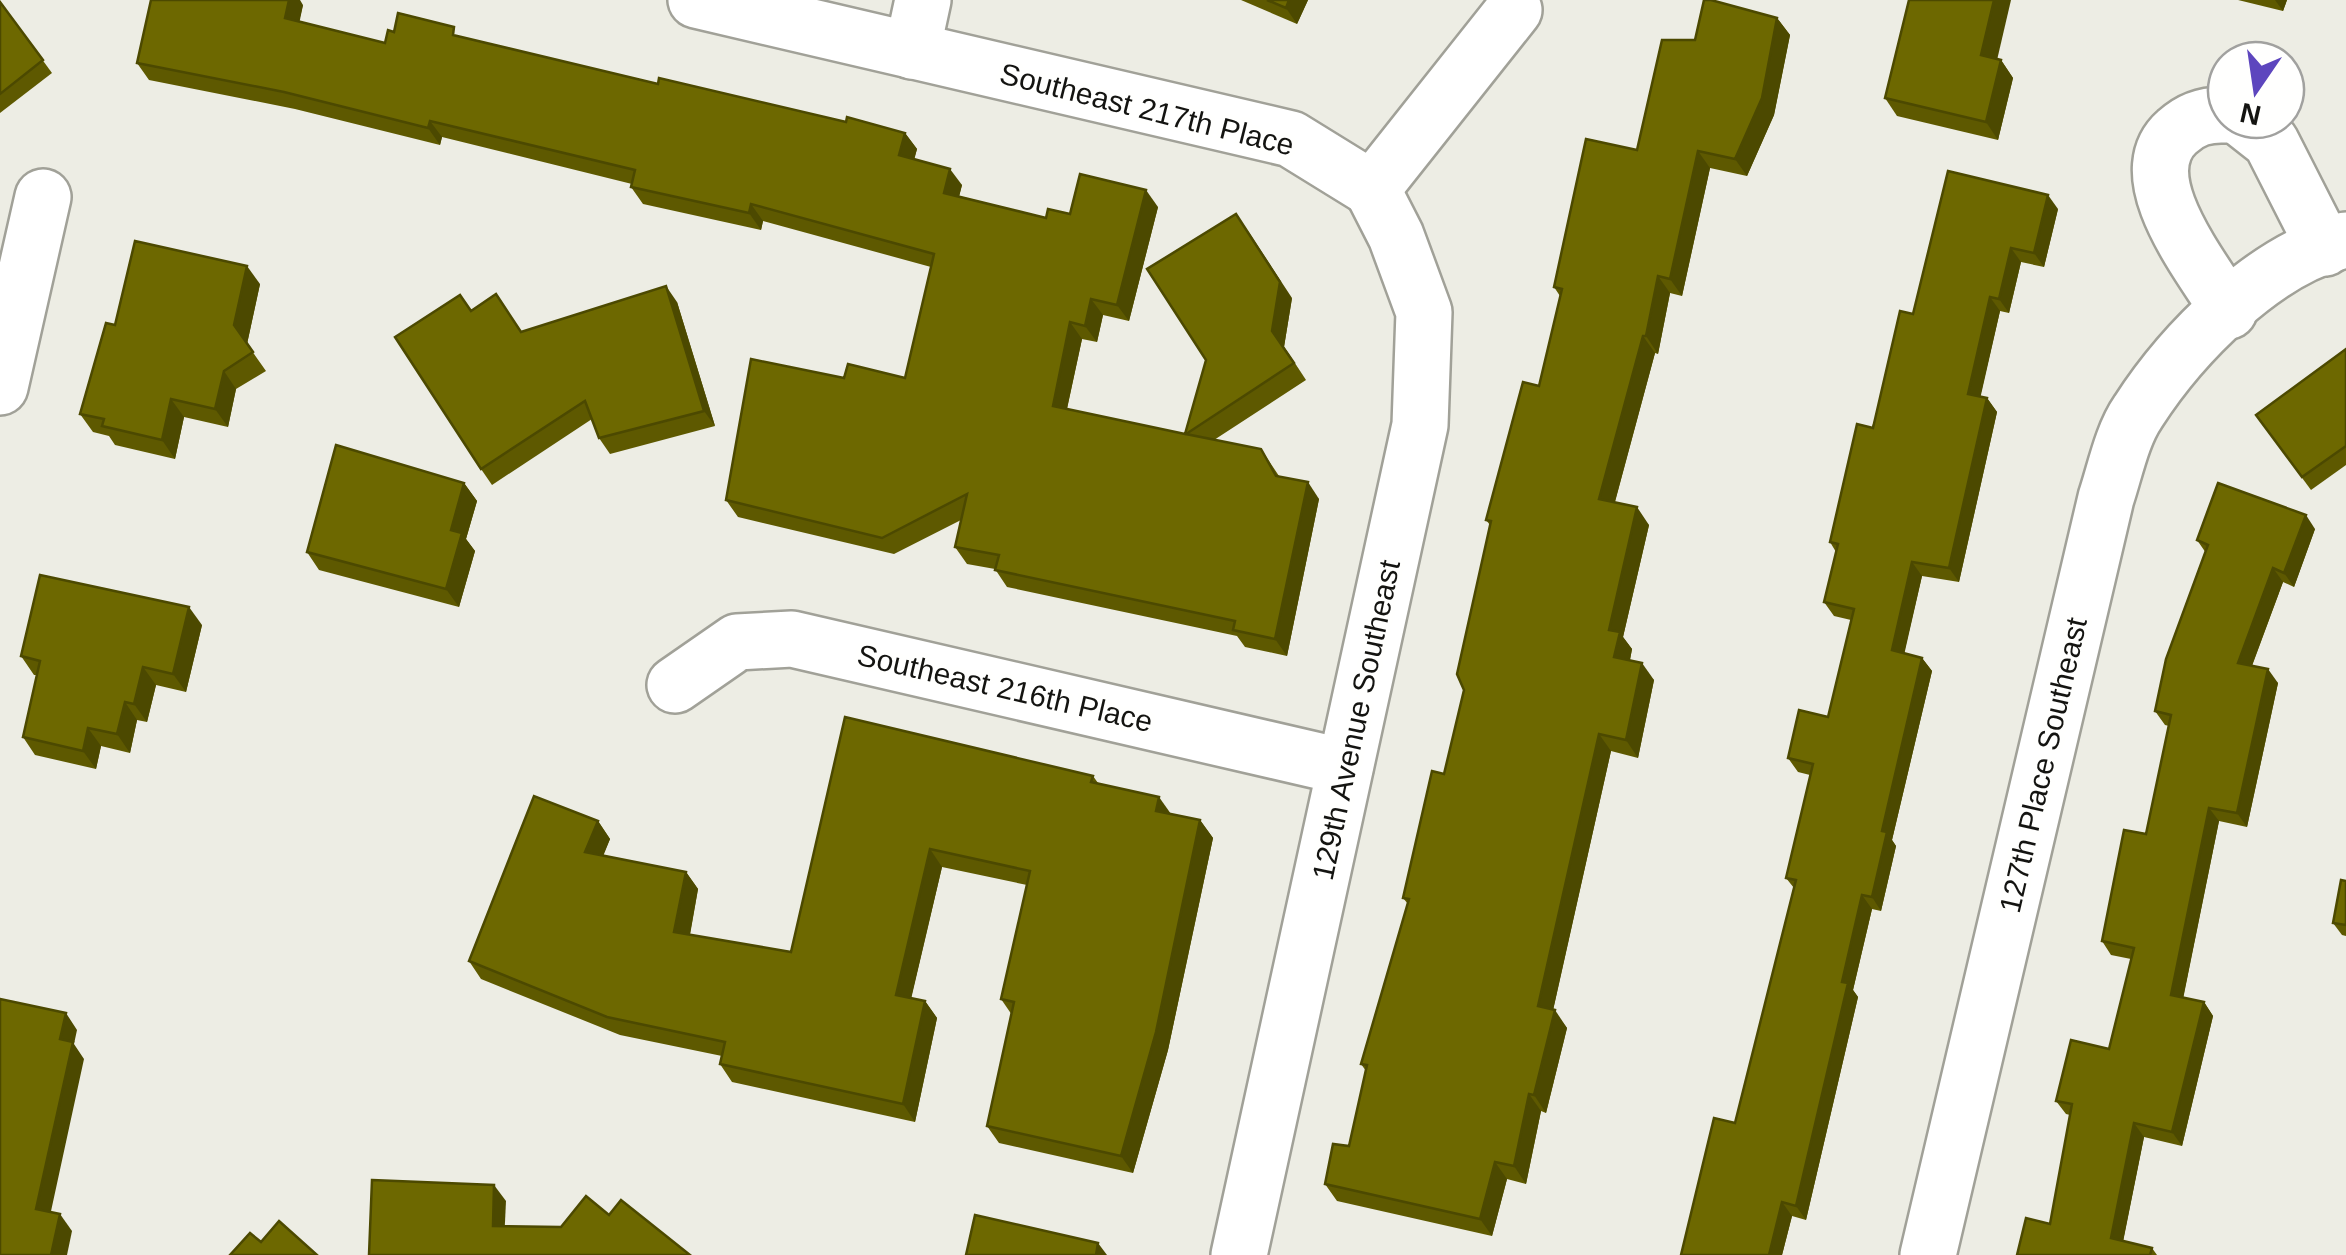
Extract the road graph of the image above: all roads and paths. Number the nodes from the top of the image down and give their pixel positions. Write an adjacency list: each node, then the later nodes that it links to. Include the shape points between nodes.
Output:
1 (696, 0): 2 (street, Southeast 217th Place)
2 (788, 10): 4 (street, Southeast 217th Place)
3 (1514, 10): 7 (street)
4 (918, 26): 7 (street, Southeast 217th Place, via 1291,140)
5 (2206, 115): 10 (street, via 2170,138 2158,183)
6 (2268, 140): 9 (street)
7 (1372, 189): 13 (street, 129th Avenue Southeast, via 1424,312 1420,424)
8 (43, 197): 11 (street)
9 (2335, 244): 10 (street, 127th Place Southeast, via 2268,273)
10 (2228, 310): 15 (street, 127th Place Southeast, via 2135,415 2106,498)
11 (0, 387)
12 (675, 686): 13 (street, Southeast 216th Place, via 737,642 792,639)
13 (1345, 766): 14 (street, 129th Avenue Southeast)
14 (1240, 1255)
15 (1928, 1255)

